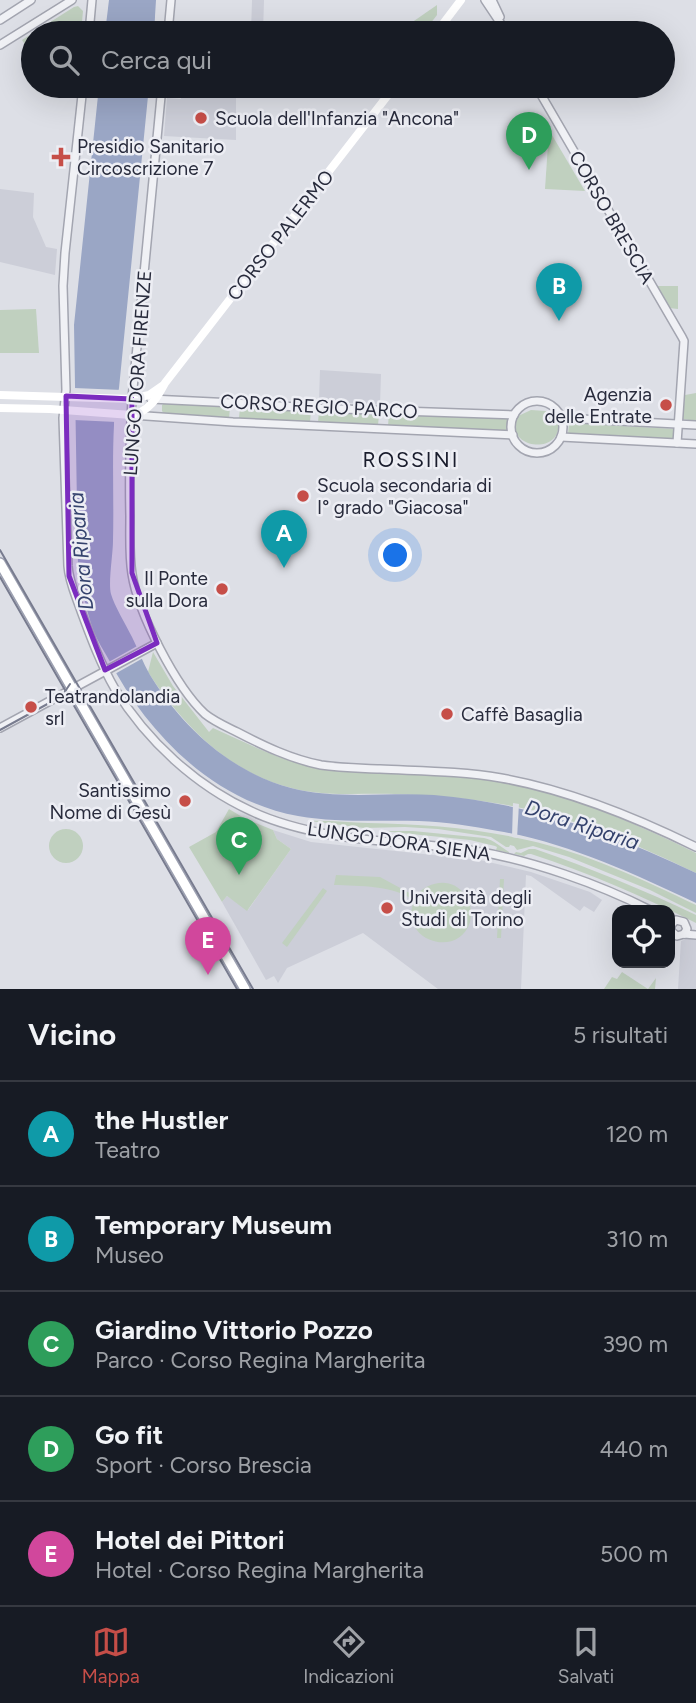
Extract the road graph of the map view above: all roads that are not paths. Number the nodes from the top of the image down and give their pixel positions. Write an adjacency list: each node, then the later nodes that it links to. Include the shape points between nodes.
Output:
1 (31, 0): 8 (street)
2 (72, 0): 9 (street)
3 (92, 0): 10 (street)
4 (171, 0): 11 (street)
5 (461, 0): 12 (main road)
6 (485, 0): 13 (street)
7 (492, 0): 14 (street)
8 (0, 20)
9 (39, 21)
10 (90, 21)
11 (169, 21)
12 (445, 21)
13 (500, 21)
14 (501, 21)
15 (21, 33): 16 (street)
16 (0, 46)
17 (82, 98): 23 (street, LUNGO DORA SIENA, via 64,268)
18 (161, 98): 24 (street, LUNGO DORA FIRENZE)
19 (386, 98): 21 (main road, CORSO PALERMO)
20 (543, 98): 31 (street, CORSO BRESCIA, via 684,341)
21 (164, 385): 24 (main road, via 149,395); 25 (main road, CORSO PALERMO)
22 (0, 395): 23 (main road)
23 (70, 397): 24 (main road); 27 (street, LUNGO DORA SIENA)
24 (128, 399): 25 (street, CORSO REGIO PARCO); 28 (street, LUNGO DORA FIRENZE)
25 (155, 399): 28 (main road, via 143,412); 29 (street, CORSO REGIO PARCO)
26 (0, 408): 27 (main road)
27 (64, 411): 28 (main road); 39 (street, LUNGO DORA SIENA, via 69,576)
28 (126, 415): 33 (street, CORSO REGIO PARCO); 38 (street, LUNGO DORA FIRENZE, via 131,569)
29 (514, 415): 30 (street, via 523,405 538,401 553,406); 33 (street)
30 (562, 418): 31 (street); 34 (street)
31 (679, 424): 32 (street); 35 (street)
32 (696, 425)
33 (513, 435): 34 (street, via 519,445 539,453 552,448)
34 (561, 437): 35 (street)
35 (677, 443): 36 (street)
36 (696, 444)
37 (0, 564): 40 (main road)
38 (154, 644): 39 (street); 42 (street, LUNGO DORA FIRENZE, via 206,714 265,747 321,765 464,773 519,782 600,806)
39 (107, 669): 40 (street); 43 (street, LUNGO DORA SIENA, via 141,726 172,758 250,811 332,835 437,845 514,859)
40 (72, 688): 41 (street); 48 (main road)
41 (0, 728)
42 (696, 847)
43 (638, 905)
44 (675, 922): 45 (street, via 684,922)
45 (686, 930): 46 (street); 47 (street)
46 (696, 933)
47 (675, 935)
48 (245, 989)

